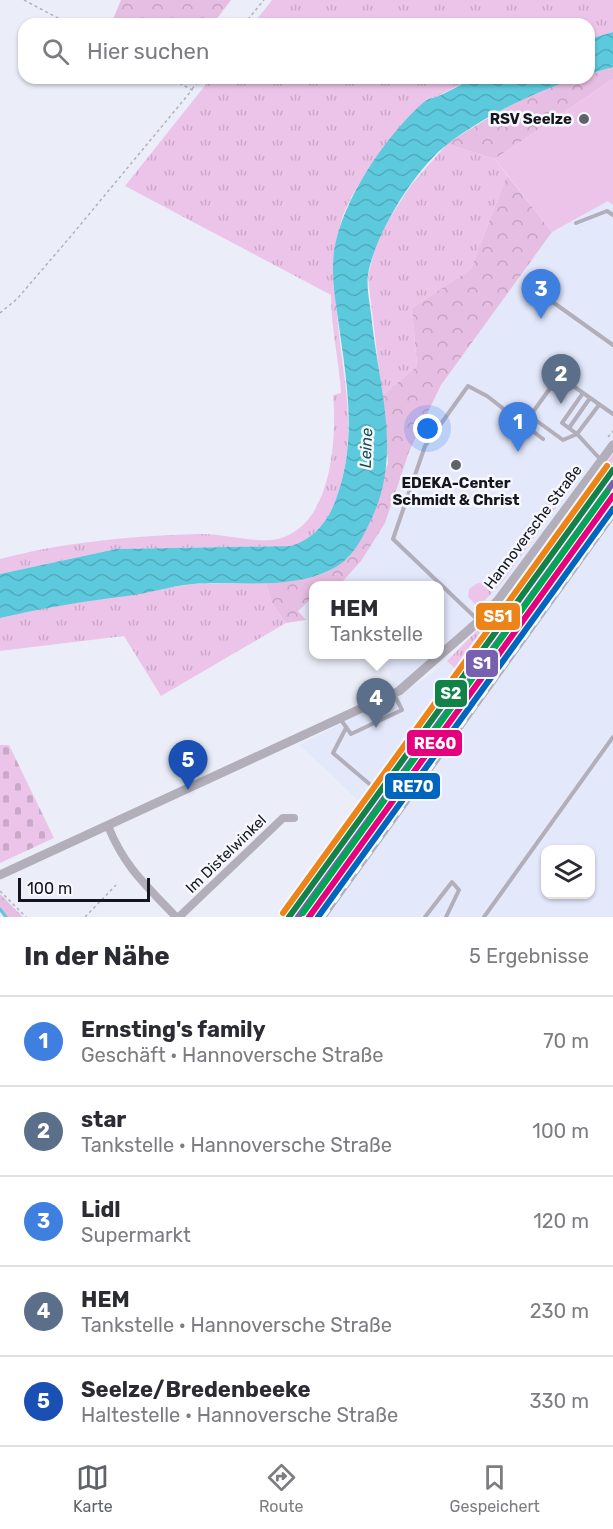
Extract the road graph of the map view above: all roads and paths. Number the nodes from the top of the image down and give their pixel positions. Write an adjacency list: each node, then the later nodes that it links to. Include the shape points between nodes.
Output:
1 (24, 0): 3 (path)
2 (264, 0): 4 (path)
3 (58, 18)
4 (249, 18)
5 (181, 84): 7 (path)
6 (196, 84): 7 (path)
7 (192, 90): 11 (path, via 17,299)
8 (613, 215): 9 (lane, via 607,211)
9 (576, 223)
10 (526, 282): 12 (lane)
11 (0, 313)
12 (613, 345)
13 (583, 393): 14 (lane); 17 (lane, via 562,423); 18 (lane, via 559,376 530,416 563,440)
14 (590, 398): 15 (lane); 17 (lane)
15 (598, 405): 16 (lane); 18 (lane)
16 (613, 414)
17 (569, 428): 18 (lane)
18 (577, 434): 21 (lane)
19 (543, 439): 22 (lane, via 468,386 425,446 393,539)
20 (613, 445): 21 (street, Hannoversche Straße)
21 (602, 461): 24 (street, Hannoversche Straße, via 530,560)
22 (437, 581)
23 (444, 588): 24 (lane)
24 (479, 621): 25 (street, Hannoversche Straße)
25 (444, 651)
26 (435, 659): 27 (street, Hannoversche Straße)
27 (394, 694): 28 (street, Hannoversche Straße); 28 (lane, via 402,710 351,734)
28 (343, 724): 30 (lane, via 333,753); 32 (street, Hannoversche Straße)
29 (613, 737): 41 (lane)
30 (373, 787)
31 (294, 819): 38 (street, Im Distelwinkel, via 283,818)
32 (108, 826): 33 (street, Hannoversche Straße); 38 (street, via 129,868)
33 (0, 875)
34 (116, 885): 37 (path)
35 (0, 891): 36 (path)
36 (26, 917)
37 (85, 917)
38 (178, 917)
39 (425, 917): 40 (lane, via 452,882 459,890)
40 (446, 917)
41 (484, 917)

